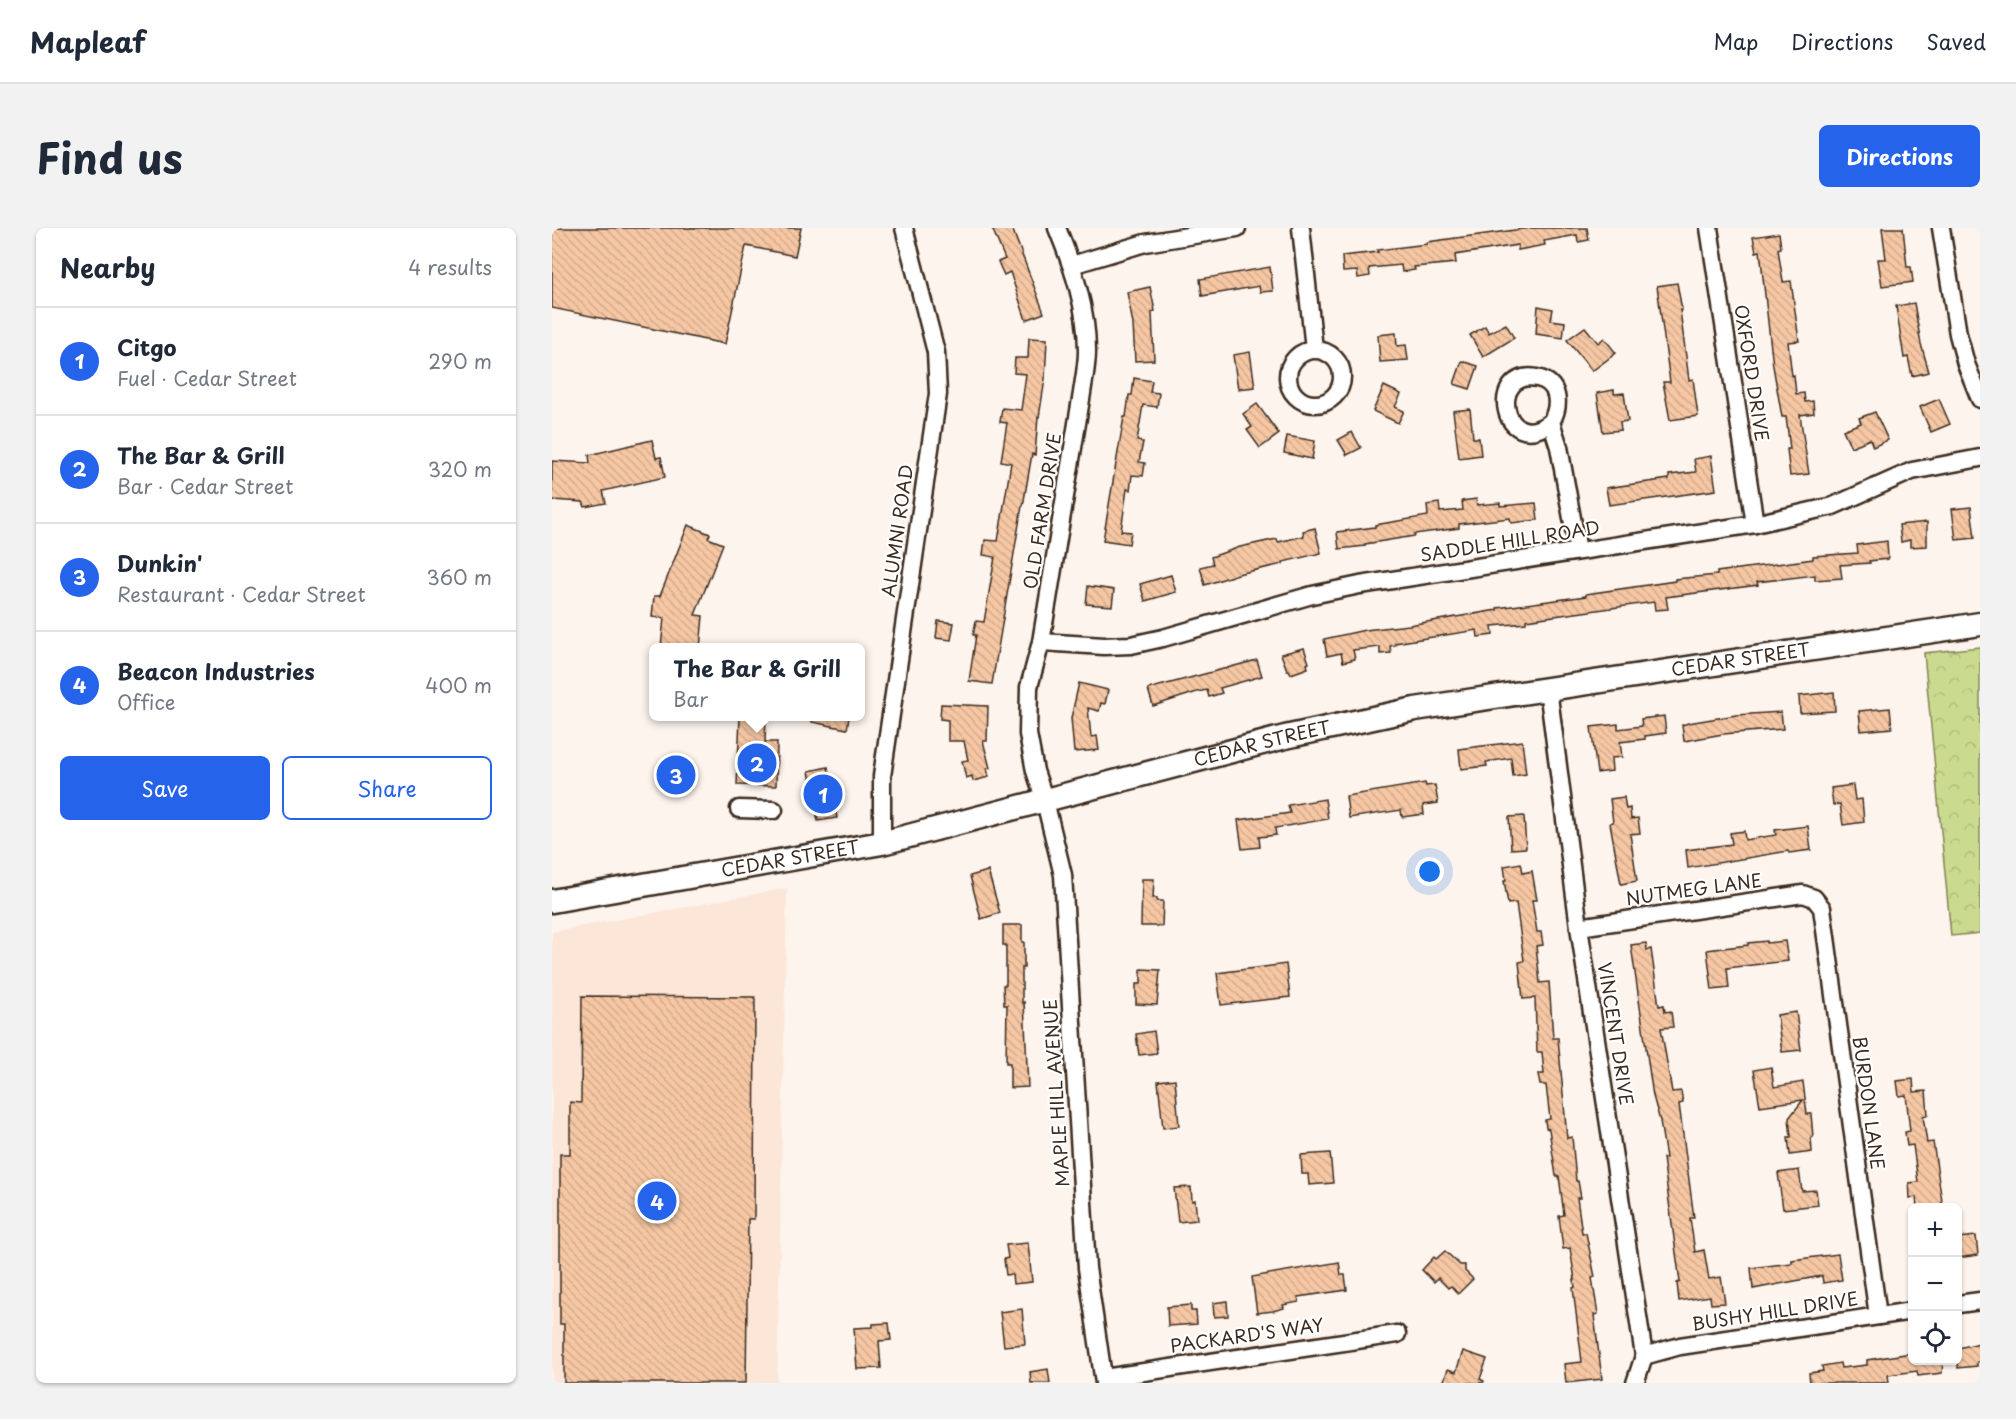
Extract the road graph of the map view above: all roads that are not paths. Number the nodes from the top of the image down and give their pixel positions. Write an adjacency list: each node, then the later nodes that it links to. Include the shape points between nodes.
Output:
1 (904, 228): 20 (street, ALUMNI ROAD, via 936,352 938,394 883,770)
2 (1058, 228): 7 (street, OLD FARM DRIVE)
3 (1237, 228): 7 (street, via 1145,243)
4 (1301, 228): 8 (street)
5 (1709, 228): 12 (street, OXFORD DRIVE)
6 (1941, 228): 9 (street, via 1959,334)
7 (1072, 265): 15 (street, OLD FARM DRIVE, via 1083,309 1087,351)
8 (1314, 350)
9 (1980, 399)
10 (1551, 422): 13 (street)
11 (1980, 458): 12 (street, SADDLE HILL ROAD, via 1912,471 1833,506)
12 (1755, 524): 13 (street, SADDLE HILL ROAD)
13 (1578, 551): 15 (street, SADDLE HILL ROAD, via 1360,585 1131,645)
14 (1980, 624): 16 (main road, CEDAR STREET)
15 (1041, 642): 17 (street, OLD FARM DRIVE, via 1029,687 1028,734)
16 (1548, 689): 17 (main road, CEDAR STREET, via 1415,709 1285,736); 23 (street, VINCENT DRIVE)
17 (1045, 801): 20 (main road, CEDAR STREET); 30 (street, MAPLE HILL AVENUE, via 1063,875 1088,1269)
18 (739, 809): 19 (street)
19 (774, 810)
20 (882, 843): 22 (main road, CEDAR STREET)
21 (1814, 898): 23 (street, NUTMEG LANE, via 1803,894); 27 (street, BURDON LANE, via 1822,908)
22 (552, 901)
23 (1579, 927): 29 (street, VINCENT DRIVE)
24 (1980, 1301): 25 (street)
25 (1962, 1303)
26 (1908, 1312): 27 (street, BUSHY HILL DRIVE)
27 (1878, 1316): 29 (street, BUSHY HILL DRIVE, via 1680,1346)
28 (1396, 1334): 30 (street, PACKARD'S WAY)
29 (1644, 1356): 31 (street, VINCENT DRIVE)
30 (1104, 1380)
31 (1635, 1383)

